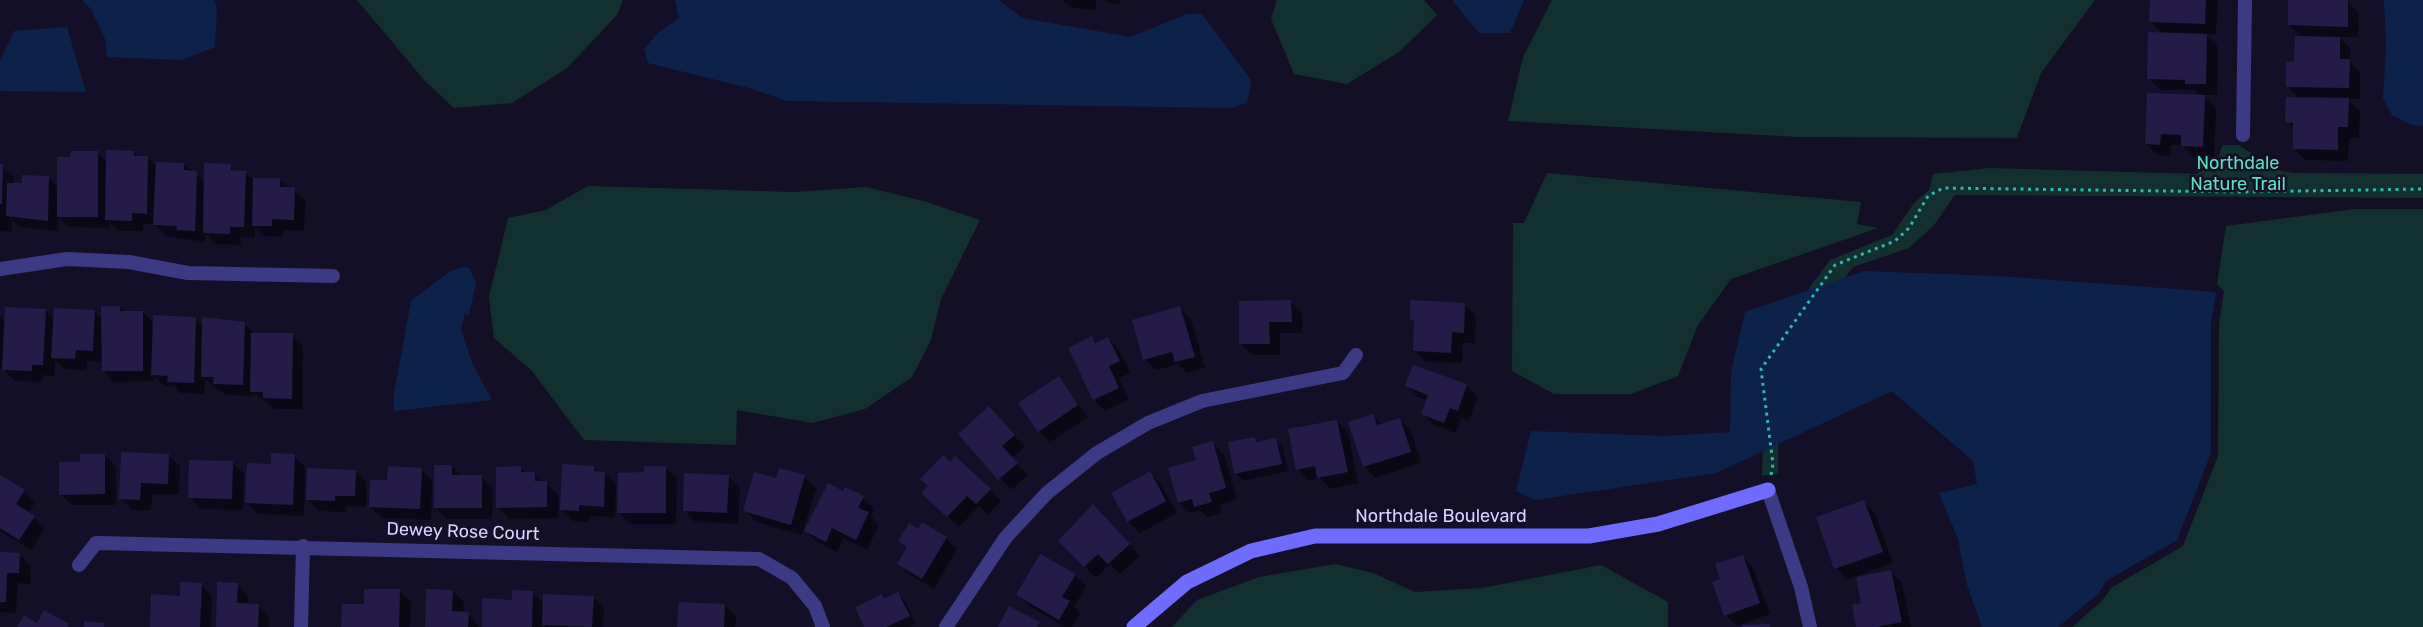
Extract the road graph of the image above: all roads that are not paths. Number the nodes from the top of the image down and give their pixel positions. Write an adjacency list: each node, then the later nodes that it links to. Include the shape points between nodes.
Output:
1 (2245, 0): 2 (street)
2 (2243, 135)
3 (0, 269): 4 (street, via 67,259 129,262 188,273)
4 (333, 276)
5 (1356, 355): 11 (street, via 1343,373 1202,401 1149,423 1097,453 1047,494 1006,537)
6 (1768, 490): 12 (street, Northdale Boulevard, via 1658,524 1589,536 1315,536 1251,551 1187,582); 13 (street, via 1801,587)
7 (303, 546): 8 (street, Dewey Rose Court, via 96,543); 9 (street); 10 (street, Dewey Rose Court, via 759,559 792,578 815,606)
8 (79, 565)
9 (301, 627)
10 (823, 627)
11 (946, 627)
12 (1134, 627)
13 (1810, 627)

